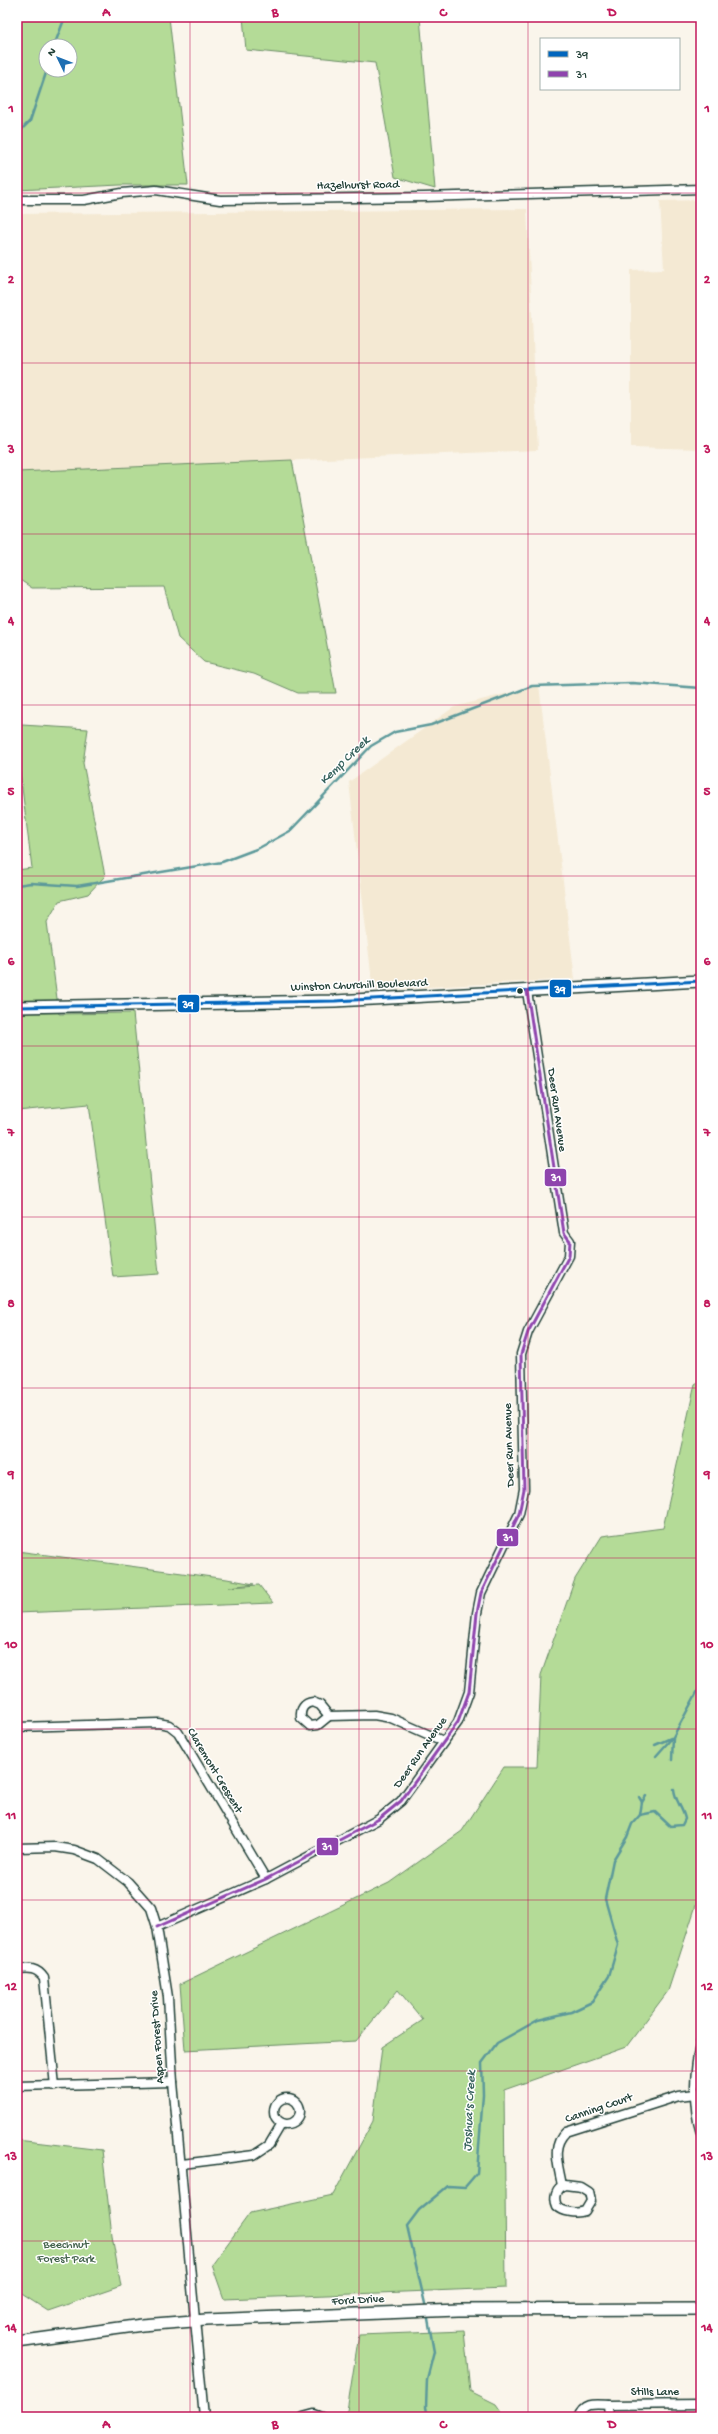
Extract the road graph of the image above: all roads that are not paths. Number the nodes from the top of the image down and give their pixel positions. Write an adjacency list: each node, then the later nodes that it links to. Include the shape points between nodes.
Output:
1 (701, 189): 2 (street, Hazelhurst Road, via 220,200 156,190 84,200)
2 (17, 200)
3 (701, 981): 4 (main road, Winston Churchill Boulevard)
4 (527, 990): 5 (main road, Winston Churchill Boulevard, via 335,1001); 8 (street, Deer Run Avenue, via 564,1234 570,1241 569,1256 528,1332 521,1354 524,1489 519,1514 481,1593 476,1613 469,1692 458,1722)
5 (17, 1007)
6 (329, 1716): 8 (street, via 374,1715 391,1718)
7 (17, 1727): 10 (street, Claremont Crescent, via 158,1723 169,1726 178,1732)
8 (443, 1741): 10 (street, Deer Run Avenue, via 401,1801 392,1809 379,1819)
9 (17, 1848): 11 (street, Aspen Forest Drive, via 56,1847 74,1850 98,1859 117,1872 139,1893 151,1908)
10 (266, 1879): 11 (street, Deer Run Avenue)
11 (157, 1927): 14 (street, Aspen Forest Drive, via 168,1997)
12 (17, 1969): 16 (street, via 32,1968 44,1978)
13 (701, 2041): 17 (street)
14 (173, 2082): 16 (street); 20 (street, Aspen Forest Drive)
15 (17, 2086): 16 (street)
16 (55, 2086)
17 (695, 2094): 19 (street); 21 (street, Canning Court, via 679,2096 566,2132 557,2142 556,2150)
18 (282, 2123): 20 (street, via 269,2145 254,2155)
19 (701, 2133)
20 (182, 2164): 23 (street, Aspen Forest Drive)
21 (562, 2186): 21 (street, Canning Court, via 555,2197 557,2206 577,2213 585,2211 591,2201 589,2192 581,2187)
22 (701, 2309): 23 (main road, Ford Drive, via 458,2310)
23 (194, 2321): 24 (main road, Ford Drive, via 142,2325); 27 (street, Aspen Forest Drive)
24 (17, 2342)
25 (701, 2404): 26 (street, Stills Lane)
26 (608, 2405): 30 (street, Stills Lane, via 588,2405); 31 (street)
27 (204, 2417)
28 (303, 2417): 29 (street, via 314,2414)
29 (322, 2417)
30 (579, 2417)
31 (609, 2417)

